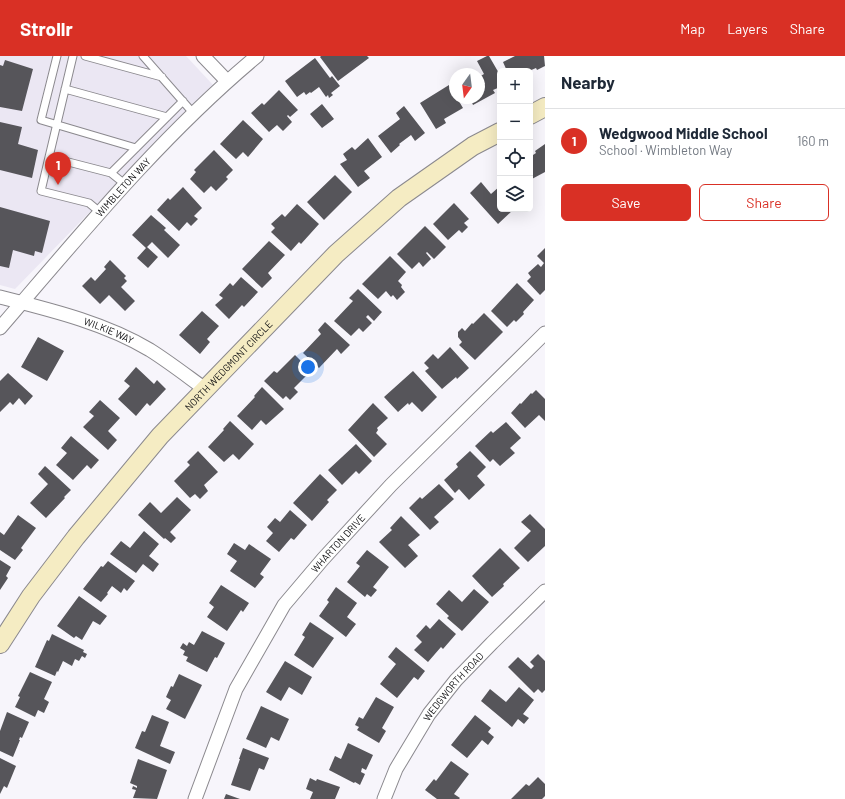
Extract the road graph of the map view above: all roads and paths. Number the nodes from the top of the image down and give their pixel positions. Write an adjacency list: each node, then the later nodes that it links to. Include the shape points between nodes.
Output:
1 (57, 56): 15 (lane, via 41,120)
2 (72, 56): 9 (lane)
3 (85, 56): 7 (lane)
4 (143, 56): 7 (lane)
5 (203, 56): 8 (street)
6 (257, 56): 8 (street, WIMBLETON WAY)
7 (162, 77): 10 (lane)
8 (227, 81): 13 (street, WIMBLETON WAY)
9 (65, 89): 14 (lane); 15 (lane)
10 (183, 101): 13 (lane); 14 (lane)
11 (545, 107): 12 (street)
12 (533, 113)
13 (194, 114): 20 (street, WIMBLETON WAY)
14 (167, 117): 17 (lane)
15 (56, 125): 17 (lane); 18 (lane)
16 (497, 134): 26 (street, NORTH WEDGMONT CIRCLE, via 473,146 399,198 336,254)
17 (136, 148): 19 (lane)
18 (49, 157): 19 (lane); 21 (lane, via 41,191 89,203)
19 (111, 174): 20 (lane)
20 (126, 185): 21 (street, WIMBLETON WAY)
21 (101, 213): 23 (street, WIMBLETON WAY)
22 (0, 297): 23 (street, WILKIE WAY)
23 (22, 303): 24 (street, WIMBLETON WAY); 26 (street, WILKIE WAY, via 58,311 116,333 150,350)
24 (0, 328)
25 (545, 333): 29 (street, WHARTON DRIVE, via 391,485 284,605 236,690)
26 (205, 389): 28 (street, NORTH WEDGMONT CIRCLE, via 160,436 76,537 31,596)
27 (545, 591): 30 (street, WEDGWORTH ROAD, via 456,680 429,714 396,769)
28 (0, 644)
29 (195, 799)
30 (384, 799)

